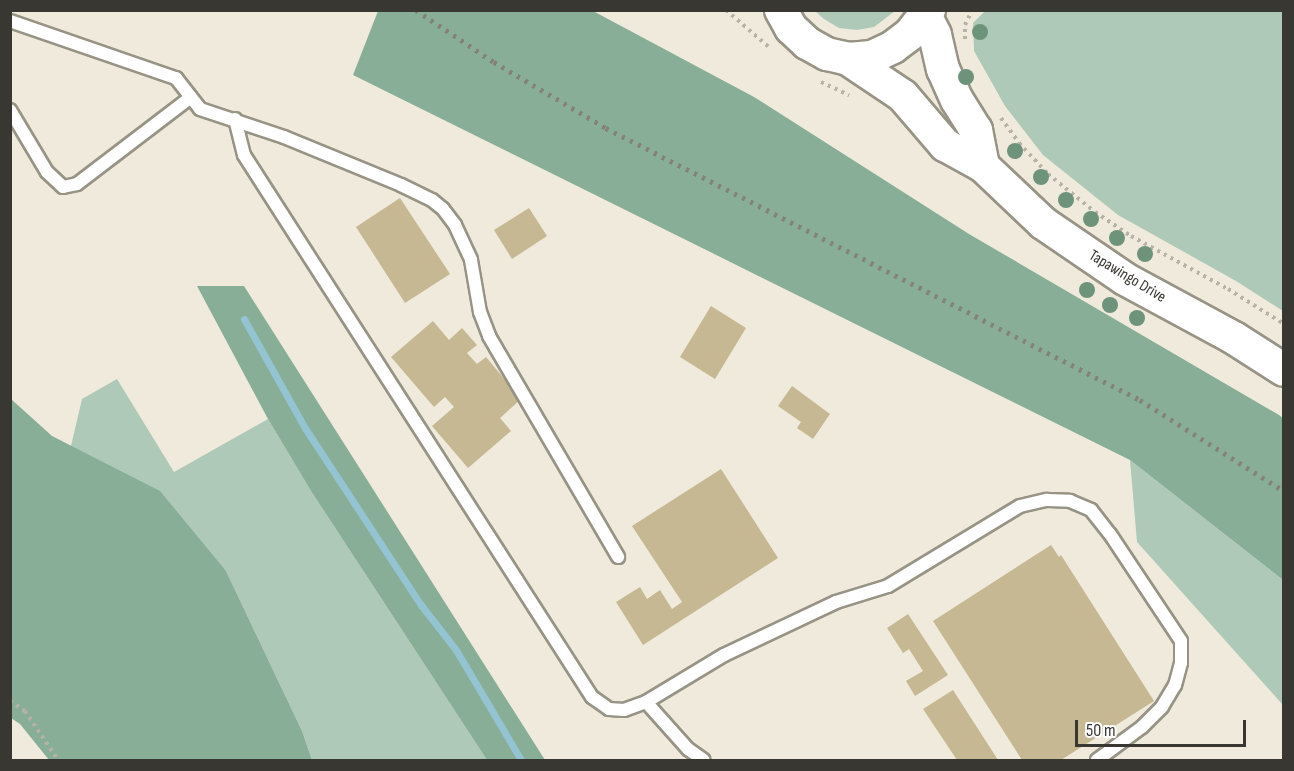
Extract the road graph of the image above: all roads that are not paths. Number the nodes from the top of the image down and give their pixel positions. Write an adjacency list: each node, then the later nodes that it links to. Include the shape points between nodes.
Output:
1 (781, 10): 4 (main road, via 807,44)
2 (928, 14): 4 (main road, via 893,47 872,57); 8 (main road, via 943,69 976,130)
3 (10, 21): 5 (lane, via 176,78)
4 (848, 59): 8 (main road, Tapawingo Drive, via 903,96 945,146)
5 (191, 97): 6 (lane, via 77,183 63,187 47,172); 7 (lane, via 200,109)
6 (10, 110)
7 (235, 119): 10 (lane, via 401,185 443,209 471,260 480,312 489,336); 11 (lane, via 244,155 592,697 609,709 624,710)
8 (983, 166): 9 (main road, Tapawingo Drive, via 1043,223 1116,273)
9 (1284, 370)
10 (618, 557)
11 (646, 702): 12 (lane, via 688,749); 13 (lane, via 724,655 836,602 888,586 1020,506 1047,500 1070,501 1091,510 1181,640 1181,663 1175,685 1162,707)
12 (704, 760)
13 (1097, 760)

